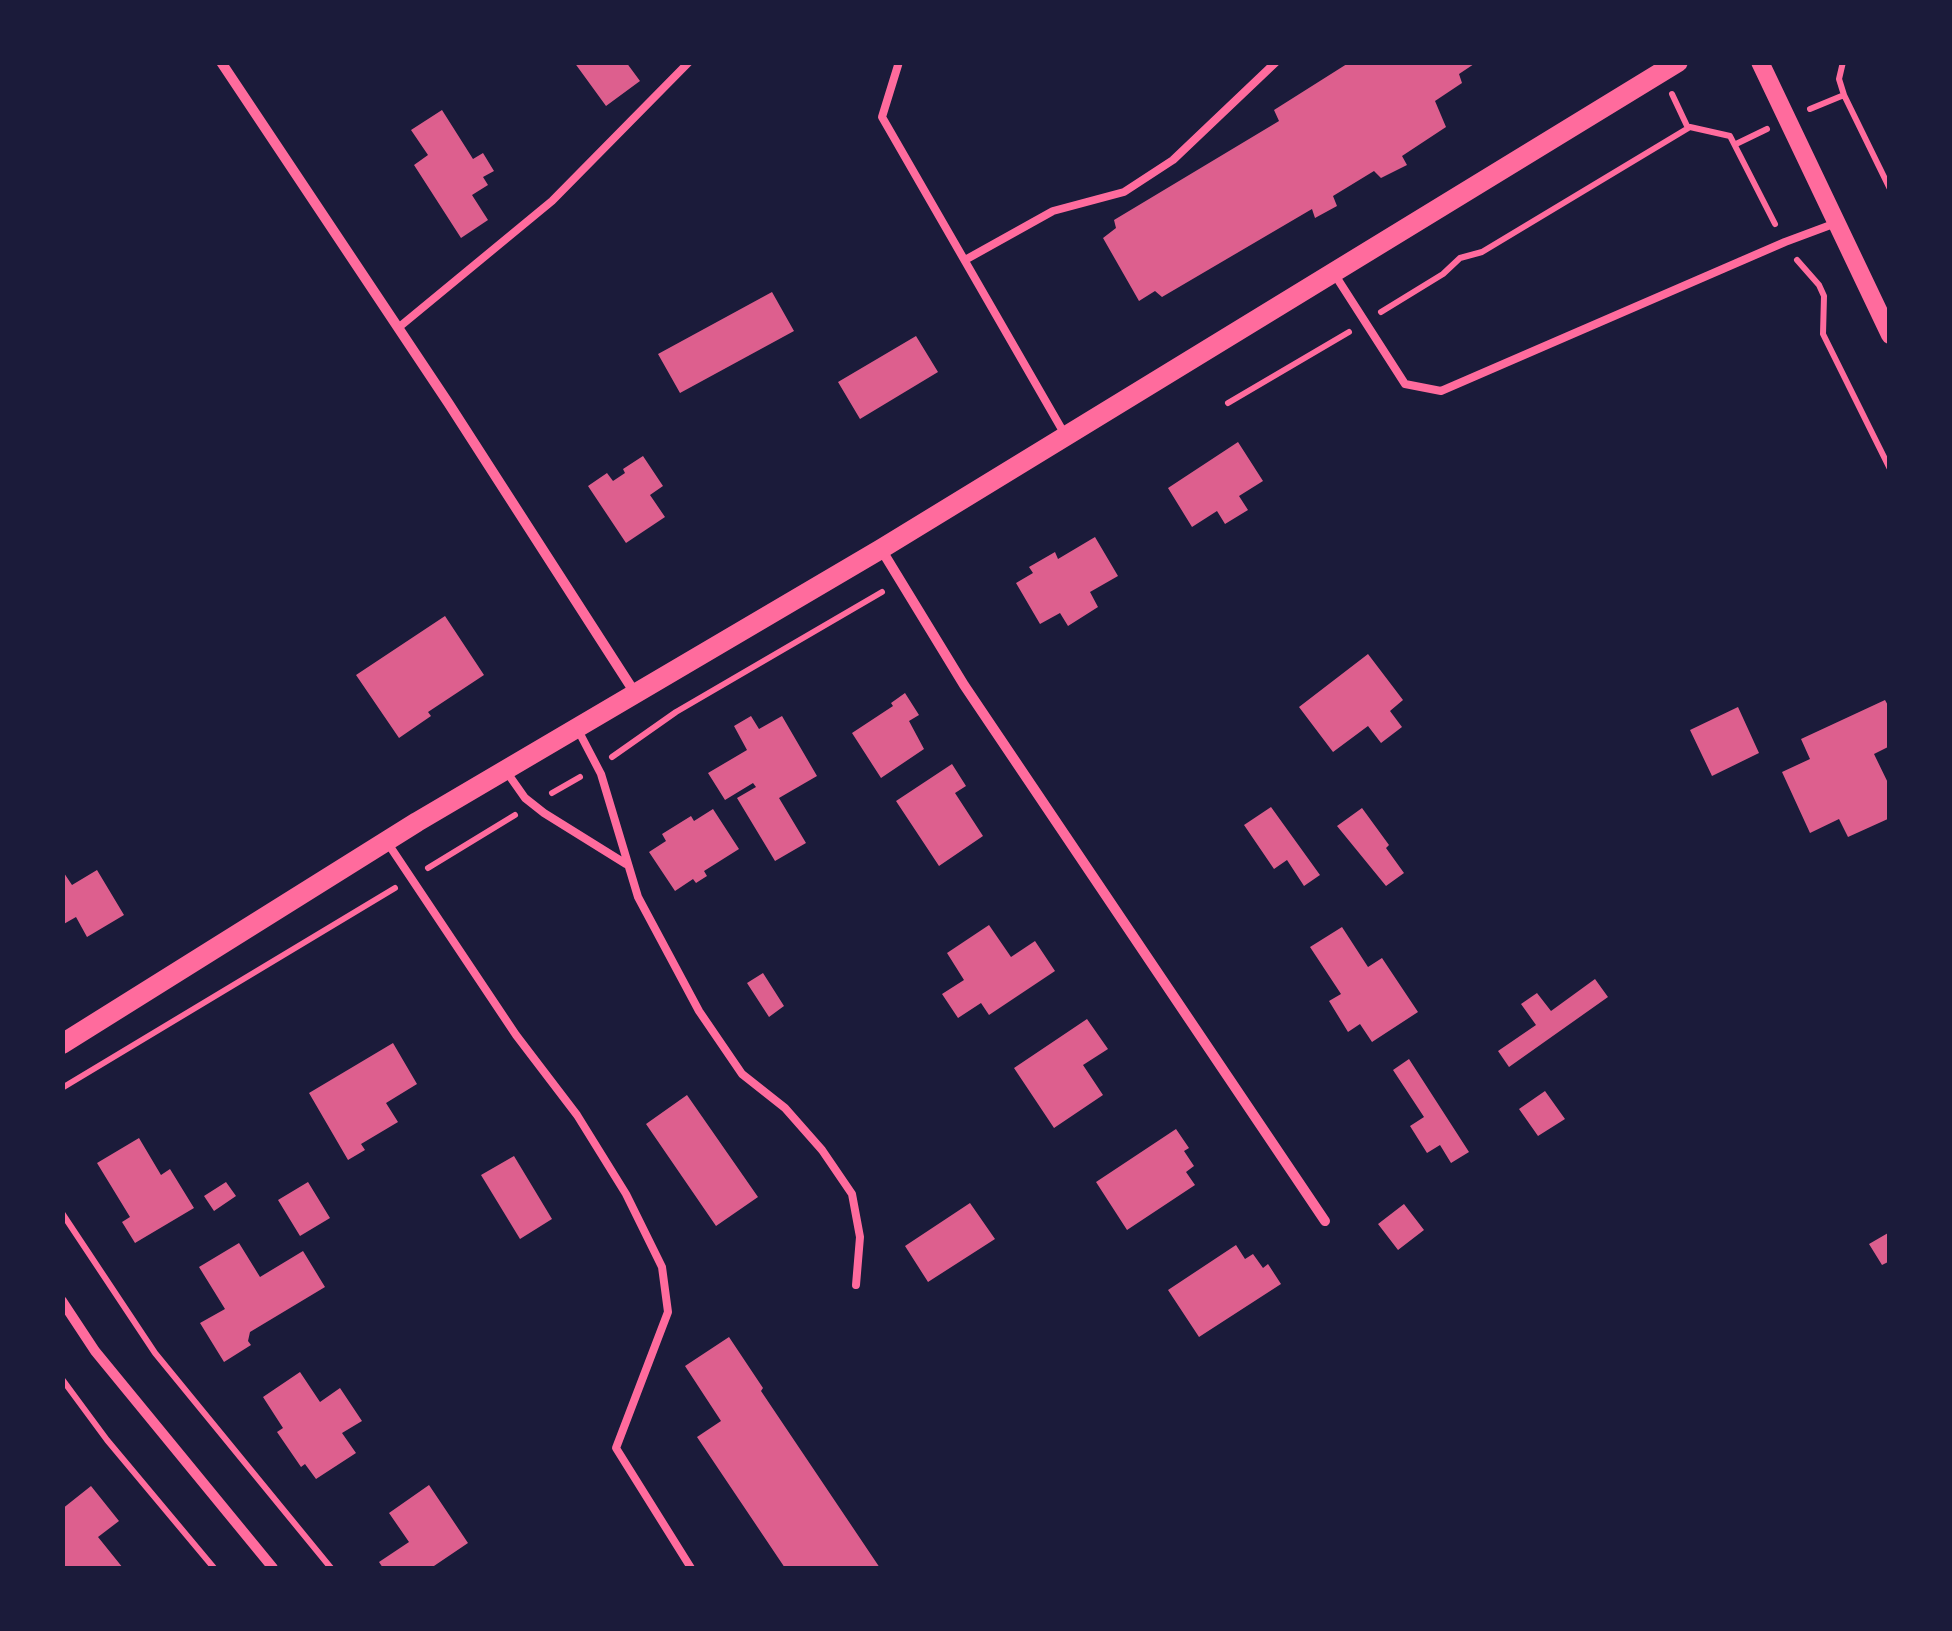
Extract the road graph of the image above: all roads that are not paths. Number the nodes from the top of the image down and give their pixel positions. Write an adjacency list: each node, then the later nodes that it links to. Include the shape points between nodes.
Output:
1 (221, 62): 10 (street)
2 (689, 62): 10 (lane, via 552,201)
3 (899, 62): 8 (lane, via 882,117)
4 (1276, 62): 8 (lane, via 1174,160 1124,192 1053,211)
5 (1678, 62): 9 (main road)
6 (1760, 62): 7 (street)
7 (1836, 223): 9 (lane, via 1441,391 1405,384); 11 (street)
8 (966, 260): 12 (lane)
9 (1334, 272): 12 (main road)
10 (398, 328): 14 (street)
11 (1890, 335)
12 (1066, 436): 13 (main road)
13 (880, 549): 14 (main road); 20 (street, via 964,685)
14 (637, 696): 15 (main road)
15 (578, 730): 16 (main road); 18 (lane, via 597,766)
16 (506, 771): 17 (main road); 18 (lane, via 525,798)
17 (386, 842): 19 (main road); 24 (lane, via 577,1115 662,1267 668,1312 616,1448)
18 (626, 864): 21 (lane, via 716,1039 742,1074 822,1150 852,1194 860,1237)
19 (62, 1044)
20 (1325, 1221)
21 (856, 1285)
22 (62, 1301): 23 (street)
23 (273, 1568)
24 (691, 1568)

